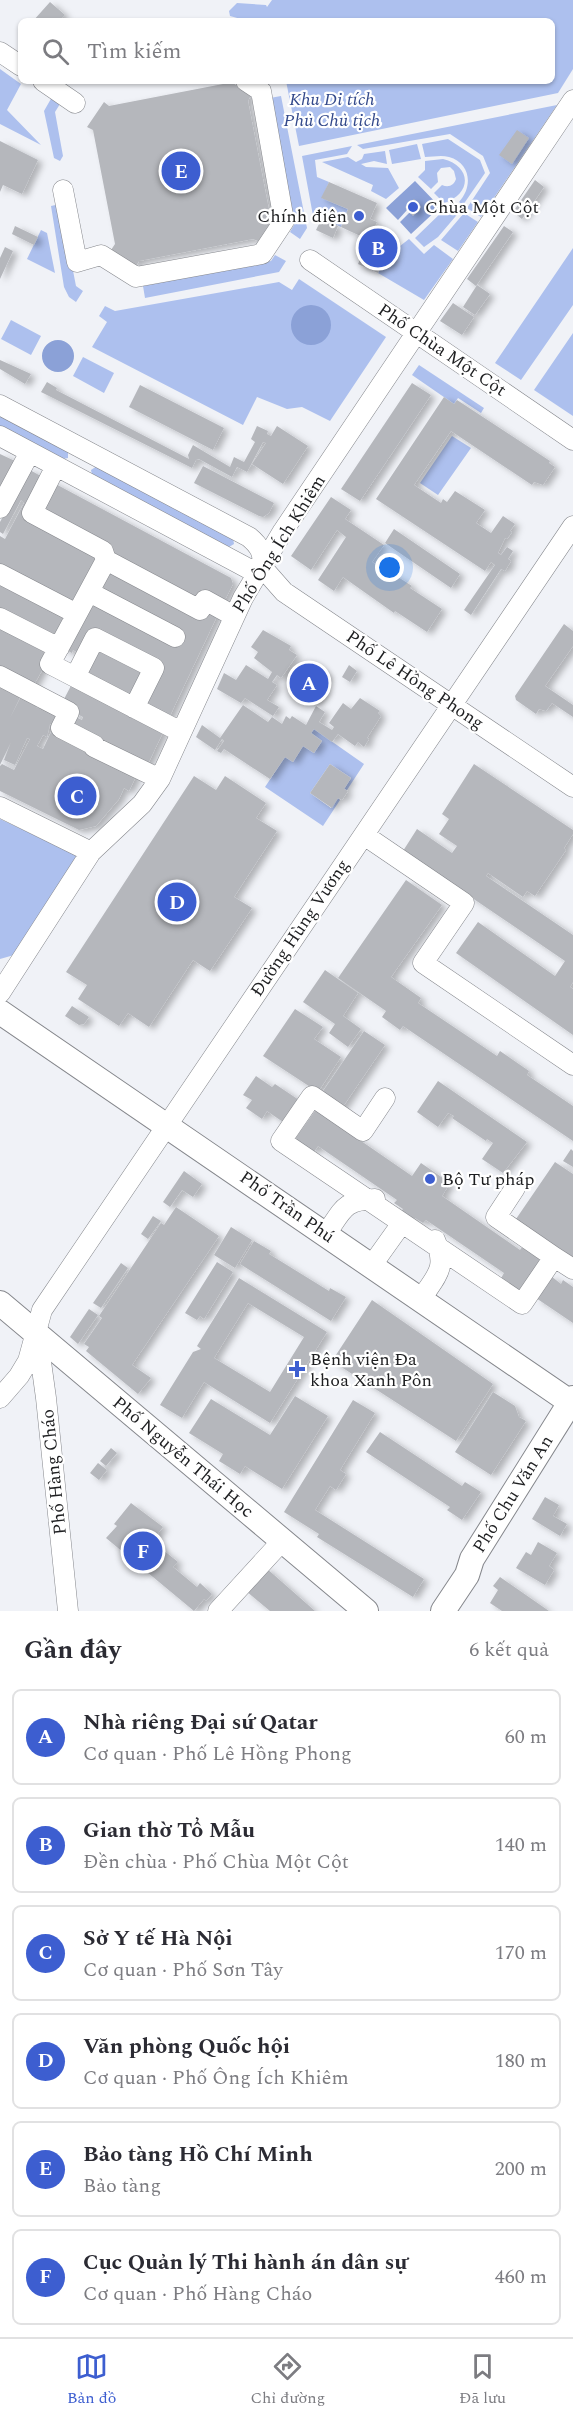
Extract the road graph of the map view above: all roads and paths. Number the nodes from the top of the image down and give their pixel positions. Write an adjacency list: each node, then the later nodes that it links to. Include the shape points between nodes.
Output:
1 (0, 52): 2 (street)
2 (18, 64)
3 (48, 84): 6 (street)
4 (251, 84): 7 (street, via 261,90 284,221 262,254 136,277 101,255 76,262)
5 (573, 100): 9 (street, Phố Ông Ích Khiêm)
6 (75, 102)
7 (63, 190)
8 (310, 260): 9 (street, Phố Chùa Một Cột)
9 (417, 332): 12 (street, Phố Chùa Một Cột); 19 (street, Phố Ông Ích Khiêm)
10 (0, 405): 13 (street, Phố Lê Hồng Phong)
11 (0, 436): 14 (street)
12 (573, 440)
13 (86, 450): 15 (street); 19 (street, Phố Lê Hồng Phong, via 249,537 258,545)
14 (30, 452): 15 (street); 16 (street)
15 (65, 470): 18 (street, via 32,513 103,551); 19 (street, via 236,562 249,568)
16 (1, 505)
17 (573, 526): 29 (street, Đường Hùng Vương)
18 (106, 560): 21 (street); 23 (street, via 200,610 205,600)
19 (262, 567): 23 (street, Phố Ông Ích Khiêm); 29 (street, Phố Lê Hồng Phong, via 284,591)
20 (0, 574): 22 (street)
21 (89, 592): 22 (street); 25 (street)
22 (77, 614): 26 (street)
23 (234, 616): 31 (street, Phố Ông Ích Khiêm)
24 (0, 618): 26 (street)
25 (176, 637)
26 (58, 648): 28 (street, via 50,664)
27 (0, 676): 32 (street, via 69,712 61,728)
28 (75, 677): 30 (street); 30 (street, via 95,638 154,668)
29 (451, 705): 33 (street, Phố Lê Hồng Phong); 35 (street, Đường Hùng Vương)
30 (134, 708): 31 (street)
31 (181, 732): 32 (street, Phố Ông Ích Khiêm)
32 (160, 779): 36 (street, Phố Ông Ích Khiêm, via 142,804)
33 (573, 787)
34 (0, 807): 36 (street)
35 (364, 835): 39 (street, via 464,903 423,963); 41 (street, Đường Hùng Vương)
36 (91, 852): 37 (street, Phố Ông Ích Khiêm)
37 (0, 993)
38 (0, 1012): 41 (main road, Phố Trần Phú)
39 (573, 1065)
40 (385, 1098): 43 (street, via 363,1131 312,1096 281,1141)
41 (166, 1125): 45 (main road, Phố Trần Phú); 52 (street, Đường Hùng Vương, via 42,1310)
42 (515, 1188): 47 (street, via 496,1217)
43 (368, 1199): 44 (street); 45 (street, via 354,1200 346,1206); 46 (street, via 383,1201 407,1215 431,1234)
44 (402, 1223): 46 (street); 48 (street)
45 (326, 1234): 48 (main road, Phố Trần Phú)
46 (438, 1247): 47 (street, via 522,1304); 50 (street, via 440,1271)
47 (554, 1257): 49 (street)
48 (372, 1265): 50 (main road, Phố Trần Phú)
49 (573, 1269)
50 (421, 1299): 54 (main road, Phố Trần Phú)
51 (0, 1303): 52 (main road, Phố Nguyễn Thái Học)
52 (37, 1334): 53 (street, Đường Hùng Vương, via 28,1361); 55 (main road, Phố Nguyễn Thái Học); 58 (street, Phố Hàng Cháo)
53 (0, 1398)
54 (572, 1401): 56 (main road, Phố Chu Văn An)
55 (283, 1540): 57 (main road, Phố Nguyễn Thái Học); 59 (street)
56 (472, 1559): 60 (main road, Phố Chu Văn An, via 454,1570); 61 (main road, Phố Chu Văn An, via 467,1575)
57 (356, 1608)
58 (68, 1611)
59 (219, 1611)
60 (428, 1611)
61 (443, 1611)

